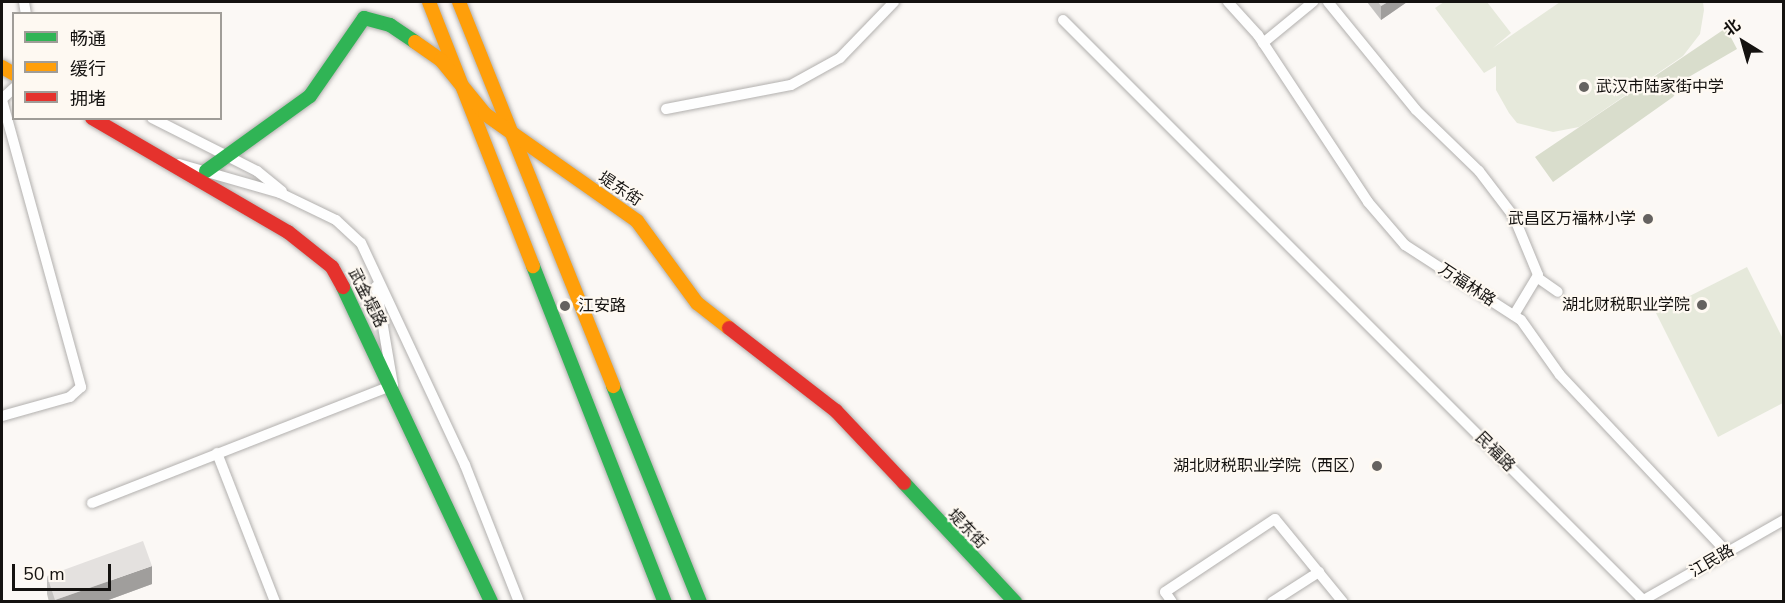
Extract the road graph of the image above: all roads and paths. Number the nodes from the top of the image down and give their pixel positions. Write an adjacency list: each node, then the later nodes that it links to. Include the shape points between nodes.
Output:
1 (429, 2): 9 (street)
2 (459, 2): 14 (street)
3 (894, 2): 11 (street, via 840,58 791,86)
4 (1228, 2): 8 (street, 万福林路)
5 (1313, 2): 8 (street)
6 (1328, 2): 20 (street, via 1416,110 1479,171 1514,217)
7 (1063, 20): 30 (street, 民福路)
8 (1263, 43): 22 (street, 万福林路, via 1368,202 1405,245)
9 (462, 85): 14 (street, 堤东街); 15 (street, 堤东街, via 432,54 390,25 364,18 310,96); 34 (street)
10 (2, 100): 24 (street, via 81,387 69,397)
11 (666, 109)
12 (95, 120): 16 (street, 武金堤路)
13 (156, 120): 15 (street)
14 (512, 134): 35 (street); 36 (street, 堤东街, via 637,220 697,303 836,411)
15 (227, 156): 17 (street, 堤东街); 18 (street)
16 (165, 161): 17 (street); 23 (street, 武金堤路, via 288,232 332,267)
17 (206, 171): 18 (street)
18 (291, 198): 19 (street, via 336,220 361,243)
19 (373, 268): 23 (street); 33 (street, via 465,465)
20 (1538, 278): 21 (street); 22 (street)
21 (1558, 292)
22 (1514, 315): 28 (street, 万福林路, via 1560,375)
23 (393, 385): 25 (street); 32 (street, 武金堤路)
24 (2, 416)
25 (218, 453): 26 (street); 31 (street)
26 (92, 503)
27 (1784, 519): 28 (street, 江民路)
28 (1727, 552): 30 (street, 江民路)
29 (1318, 572): 37 (street, via 1275,519 1165,592); 38 (street); 39 (street)
30 (1642, 601)
31 (275, 602)
32 (490, 602)
33 (519, 602)
34 (665, 602)
35 (700, 602)
36 (1015, 602)
37 (1172, 602)
38 (1272, 602)
39 (1343, 602)

